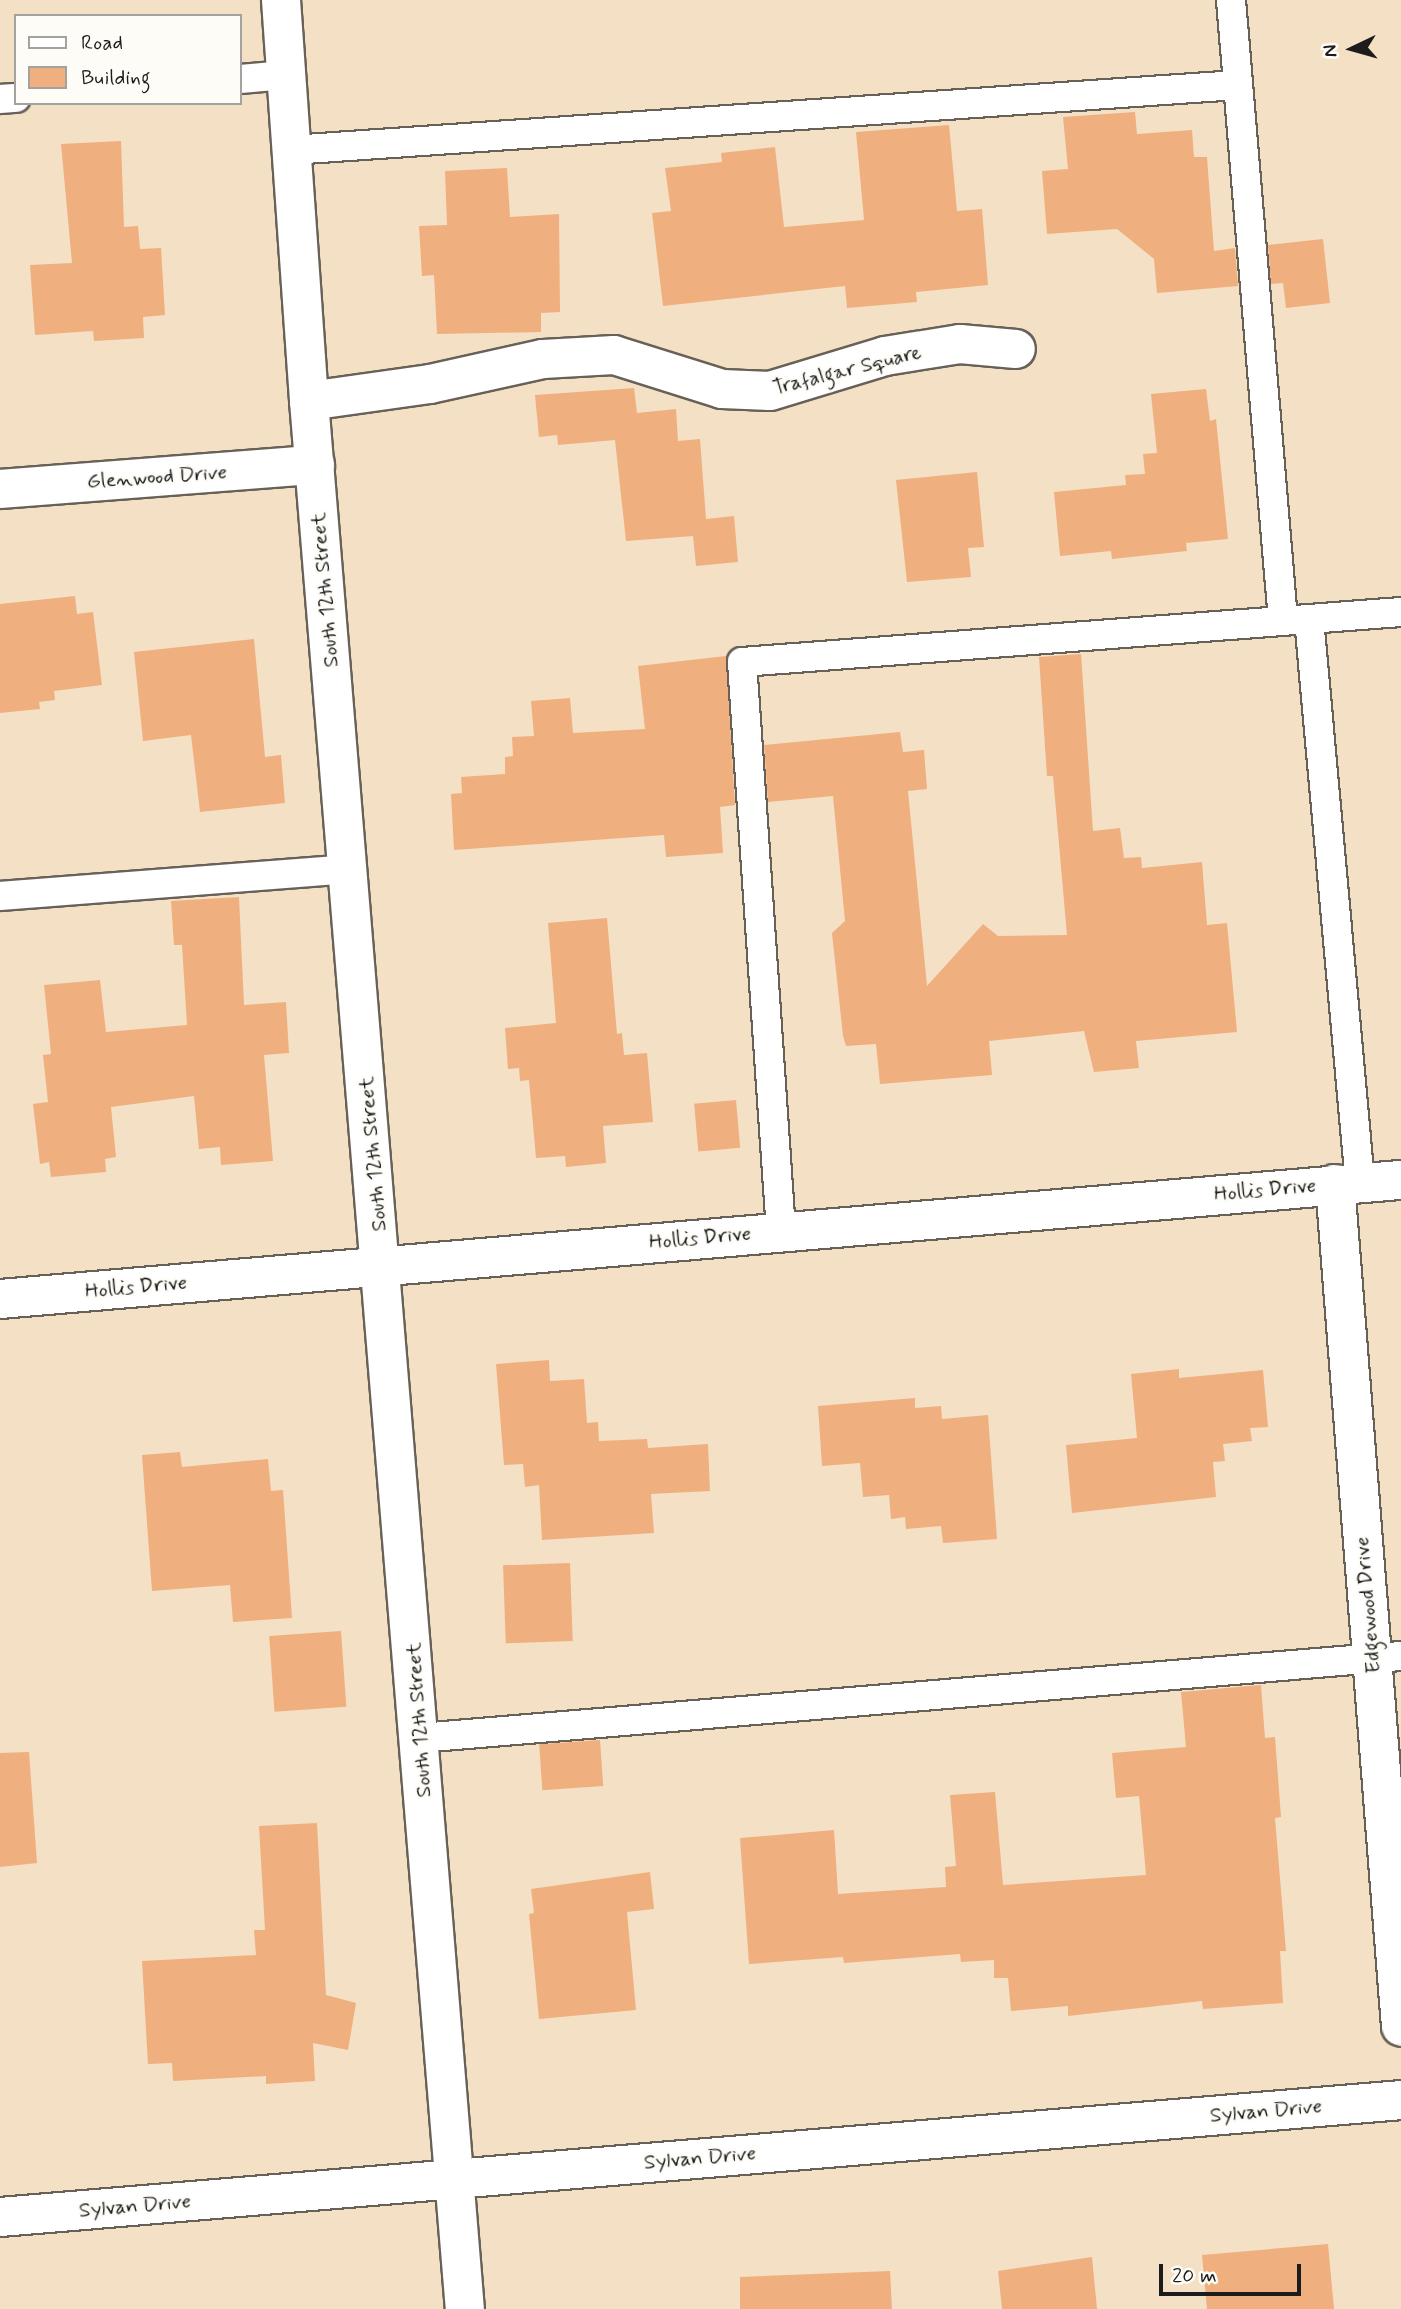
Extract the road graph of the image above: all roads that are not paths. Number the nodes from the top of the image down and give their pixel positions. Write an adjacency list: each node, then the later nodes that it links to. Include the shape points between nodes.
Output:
1 (281, 0): 3 (street, South 12th Street)
2 (1231, 0): 5 (lane)
3 (286, 75): 4 (lane); 6 (street, South 12th Street)
4 (242, 79)
5 (1238, 85): 6 (lane); 12 (lane)
6 (291, 150): 8 (street, South 12th Street)
7 (1016, 349): 8 (street, Trafalgar Square, via 960,344 886,356 770,391 722,389 614,355 543,359 430,384)
8 (309, 401): 9 (street, South 12th Street)
9 (315, 465): 10 (street, Glenwood Drive); 13 (street, South 12th Street)
10 (0, 489)
11 (1401, 612): 12 (lane)
12 (1296, 620): 16 (lane); 17 (lane, via 742,662)
13 (349, 869): 14 (lane); 18 (street, South 12th Street)
14 (0, 896)
15 (1401, 1180): 16 (street, Hollis Drive)
16 (1348, 1184): 17 (street, Hollis Drive); 20 (street, Edgewood Drive)
17 (781, 1231): 18 (street, Hollis Drive)
18 (382, 1264): 19 (street, Hollis Drive); 21 (street, South 12th Street)
19 (0, 1299)
20 (1387, 1657): 21 (lane); 22 (street, Edgewood Drive)
21 (420, 1738): 24 (street, South 12th Street)
22 (1401, 2026)
23 (1401, 2100): 24 (street, Sylvan Drive)
24 (455, 2179): 25 (street, Sylvan Drive); 26 (street, South 12th Street)
25 (0, 2217)
26 (465, 2309)

